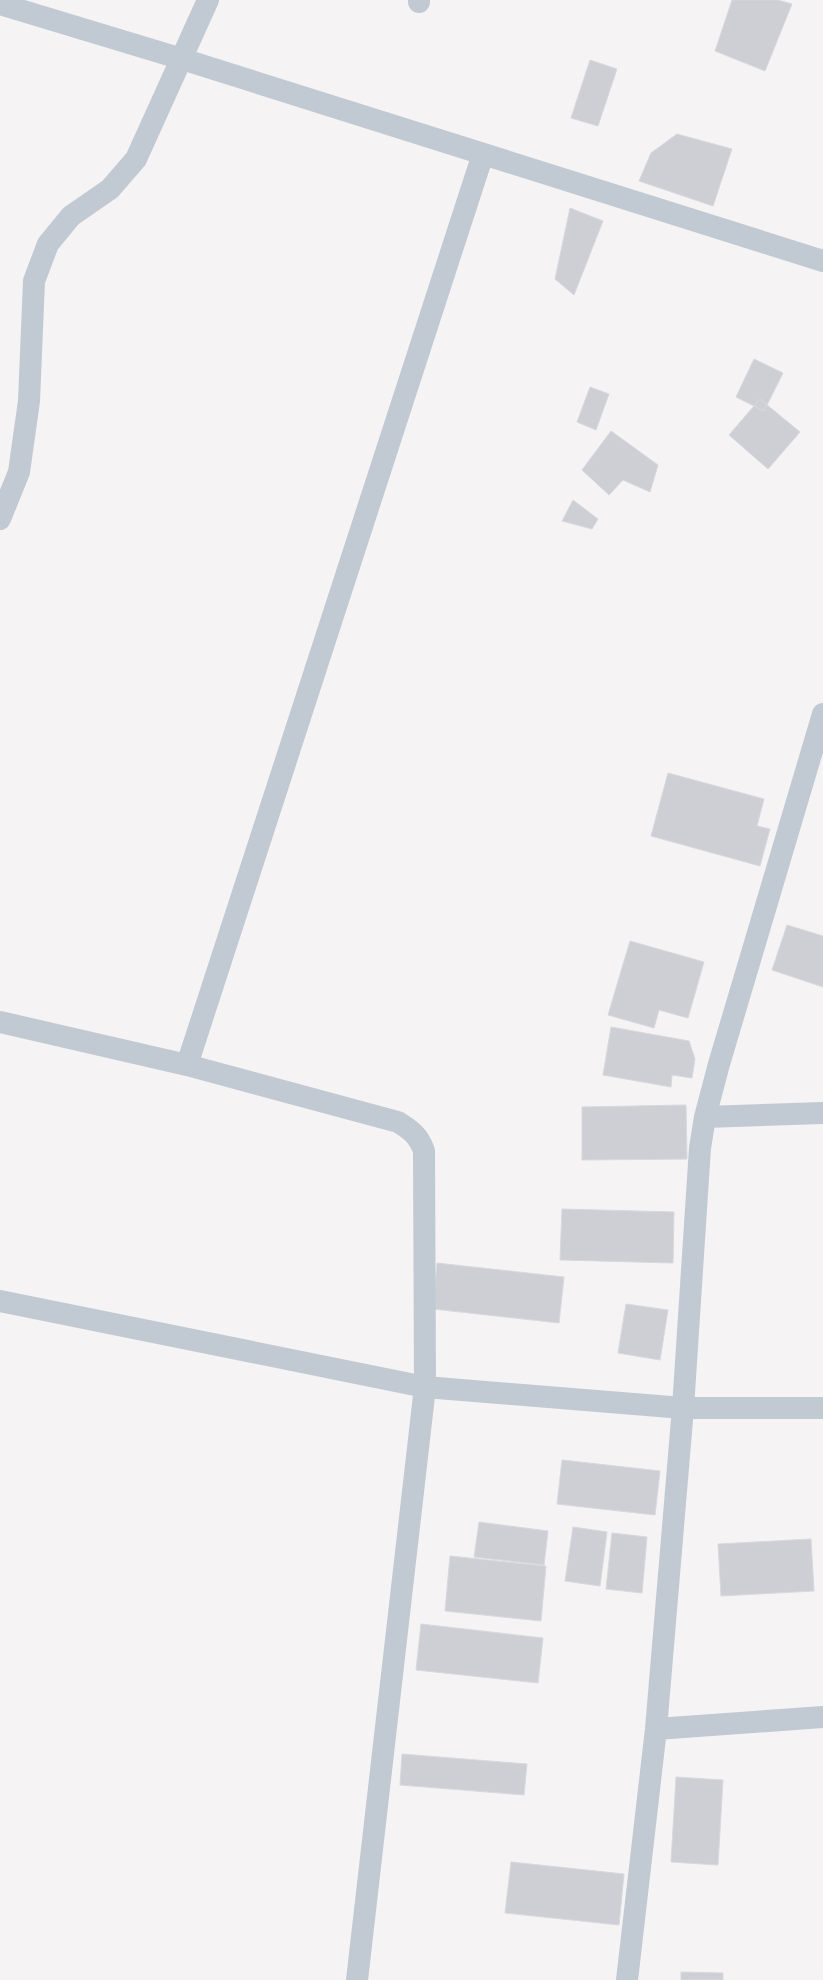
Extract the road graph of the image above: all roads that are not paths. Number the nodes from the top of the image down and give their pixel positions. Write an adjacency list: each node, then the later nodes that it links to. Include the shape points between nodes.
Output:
1 (208, 0): 3 (street)
2 (0, 4): 3 (street)
3 (182, 59): 4 (street); 6 (street, via 136,159 110,190 71,216 48,244 34,281 30,401 19,472)
4 (483, 154): 5 (street); 9 (street)
5 (823, 262)
6 (0, 519)
7 (823, 714): 11 (street)
8 (0, 1022): 9 (street)
9 (187, 1065): 13 (street, via 398,1122 420,1139 424,1151)
10 (823, 1113): 11 (street)
11 (705, 1117): 14 (street, via 698,1175)
12 (0, 1302): 13 (street)
13 (425, 1387): 14 (street); 18 (street)
14 (683, 1408): 15 (street); 17 (street)
15 (823, 1408)
16 (823, 1717): 17 (street)
17 (656, 1729): 19 (street)
18 (357, 1980)
19 (627, 1980)

